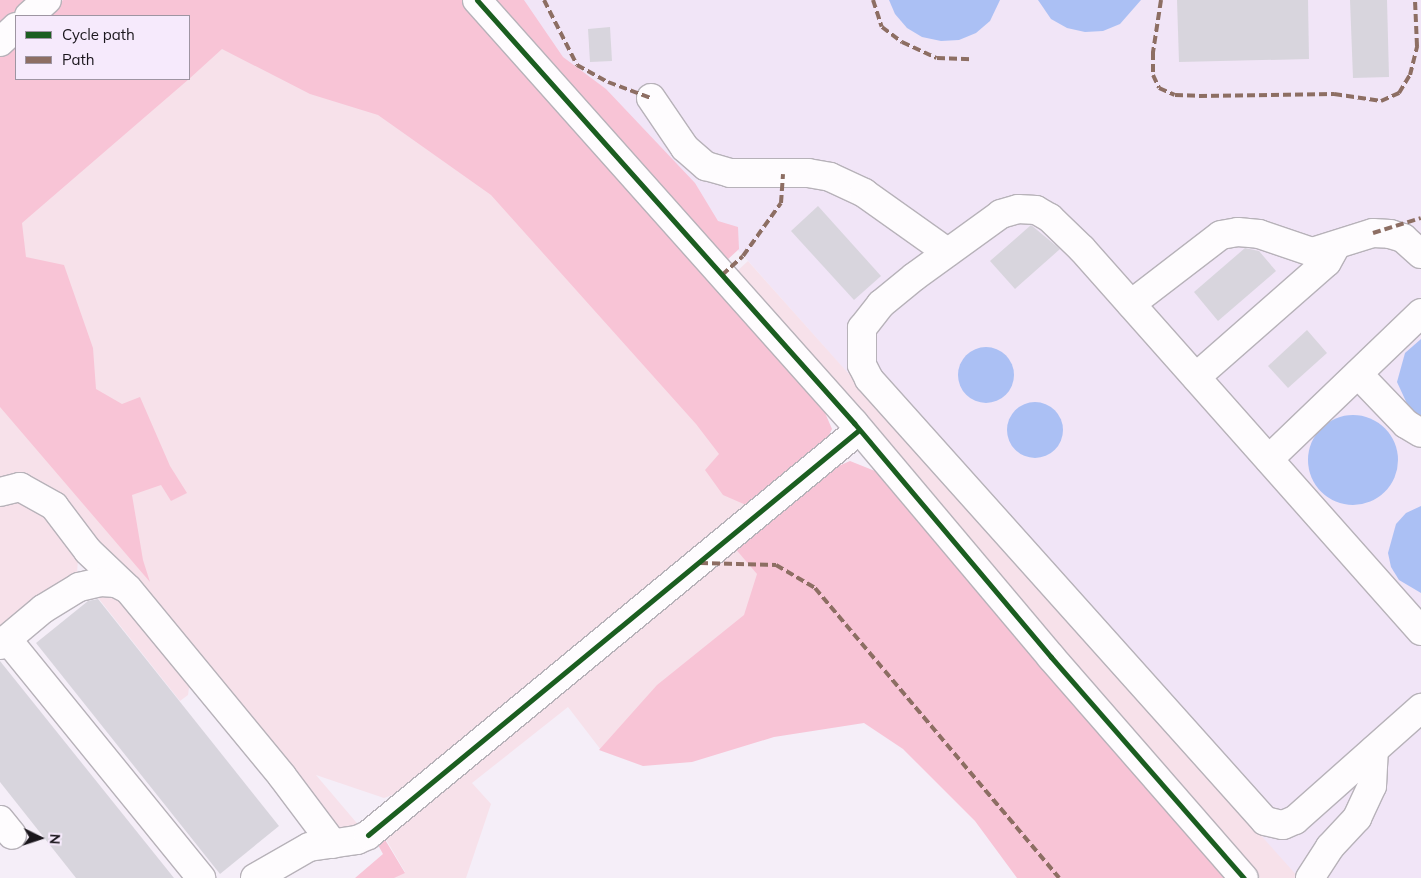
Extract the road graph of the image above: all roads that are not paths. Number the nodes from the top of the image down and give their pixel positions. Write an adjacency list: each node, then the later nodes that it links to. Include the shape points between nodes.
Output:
1 (47, 0): 3 (street)
2 (477, 0): 14 (street)
3 (30, 15)
4 (15, 29): 5 (street)
5 (0, 42)
6 (651, 98): 8 (street, via 685,148 706,166 730,173 808,173 830,177 864,193)
7 (1336, 246): 9 (street, via 1373,233 1390,234 1403,238); 10 (street, via 1312,252 1259,234 1238,232 1222,235); 13 (street, via 1327,262)
8 (948, 252): 10 (street, via 1001,214 1018,209 1036,210 1068,233); 22 (street, via 881,304 862,328 862,365 869,380 1265,821 1283,825 1295,820)
9 (1421, 254)
10 (1131, 304): 13 (street)
11 (1421, 313): 12 (street)
12 (1358, 374): 15 (street, via 1406,424); 16 (street)
13 (1196, 377): 16 (street)
14 (860, 430): 23 (street, via 368,835); 26 (street, via 1051,657)
15 (1421, 433)
16 (1269, 459): 19 (street)
17 (0, 492): 18 (street, via 20,487 54,506 88,551)
18 (128, 589): 20 (street, via 116,583 101,582 79,587 43,609); 23 (street, via 282,776)
19 (1421, 631)
20 (4, 642): 24 (street)
21 (1421, 708): 22 (street)
22 (1374, 750): 27 (street, via 1372,786 1357,818 1330,847)
23 (333, 844): 25 (street, via 309,847)
24 (201, 878)
25 (255, 878)
26 (1244, 878)
27 (1310, 878)

